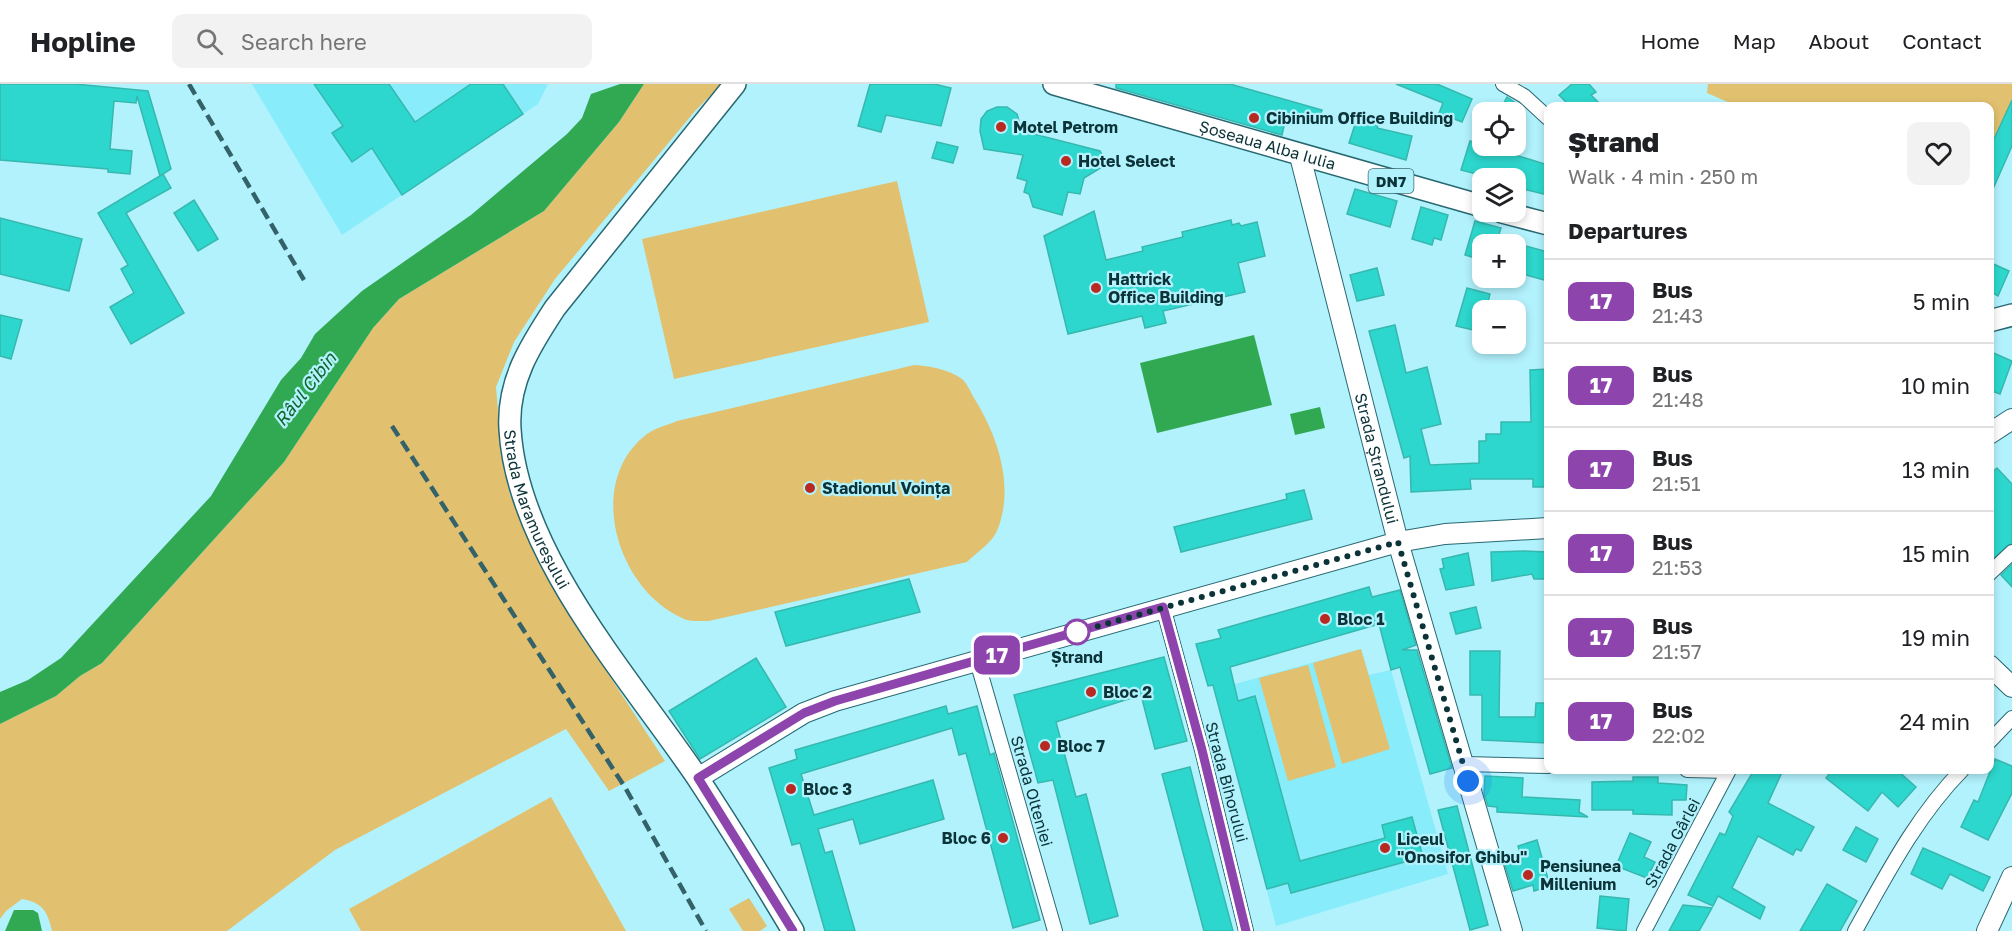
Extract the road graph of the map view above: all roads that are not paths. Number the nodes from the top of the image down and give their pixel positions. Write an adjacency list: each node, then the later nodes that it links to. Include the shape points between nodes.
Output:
1 (1054, 84): 5 (main road, Șoseaua Alba Iulia / DN7)
2 (1503, 84): 4 (street)
3 (737, 86): 25 (main road, Strada Maramureșului, via 555,308 522,361 511,405 510,428 521,493 547,554)
4 (1544, 114)
5 (1300, 156): 6 (main road, Șoseaua Alba Iulia / DN7); 12 (street, Strada Ștrandului)
6 (1472, 203)
7 (1526, 218): 8 (main road)
8 (1544, 223)
9 (2012, 418): 10 (street)
10 (1994, 431)
11 (1544, 528): 12 (street, via 1445,534)
12 (1398, 542): 15 (street); 21 (street, Strada Ștrandului)
13 (2012, 552): 14 (street)
14 (1994, 569)
15 (1163, 607): 16 (street); 29 (street, Strada Bihorului)
16 (977, 661): 25 (street, via 804,713); 28 (street, Strada Olteniei)
17 (1994, 670): 18 (street)
18 (2012, 687)
19 (2012, 718): 20 (street)
20 (1994, 737)
21 (1464, 764): 22 (street); 30 (street, Strada Ștrandului)
22 (1544, 766)
23 (1727, 774): 31 (street, Strada Gârlei)
24 (1958, 774): 32 (street, via 1916,825)
25 (698, 778): 27 (main road, Strada Maramureșului)
26 (2012, 877): 33 (street)
27 (793, 931)
28 (1055, 931)
29 (1246, 931)
30 (1512, 931)
31 (1644, 931)
32 (1855, 931)
33 (1987, 931)

